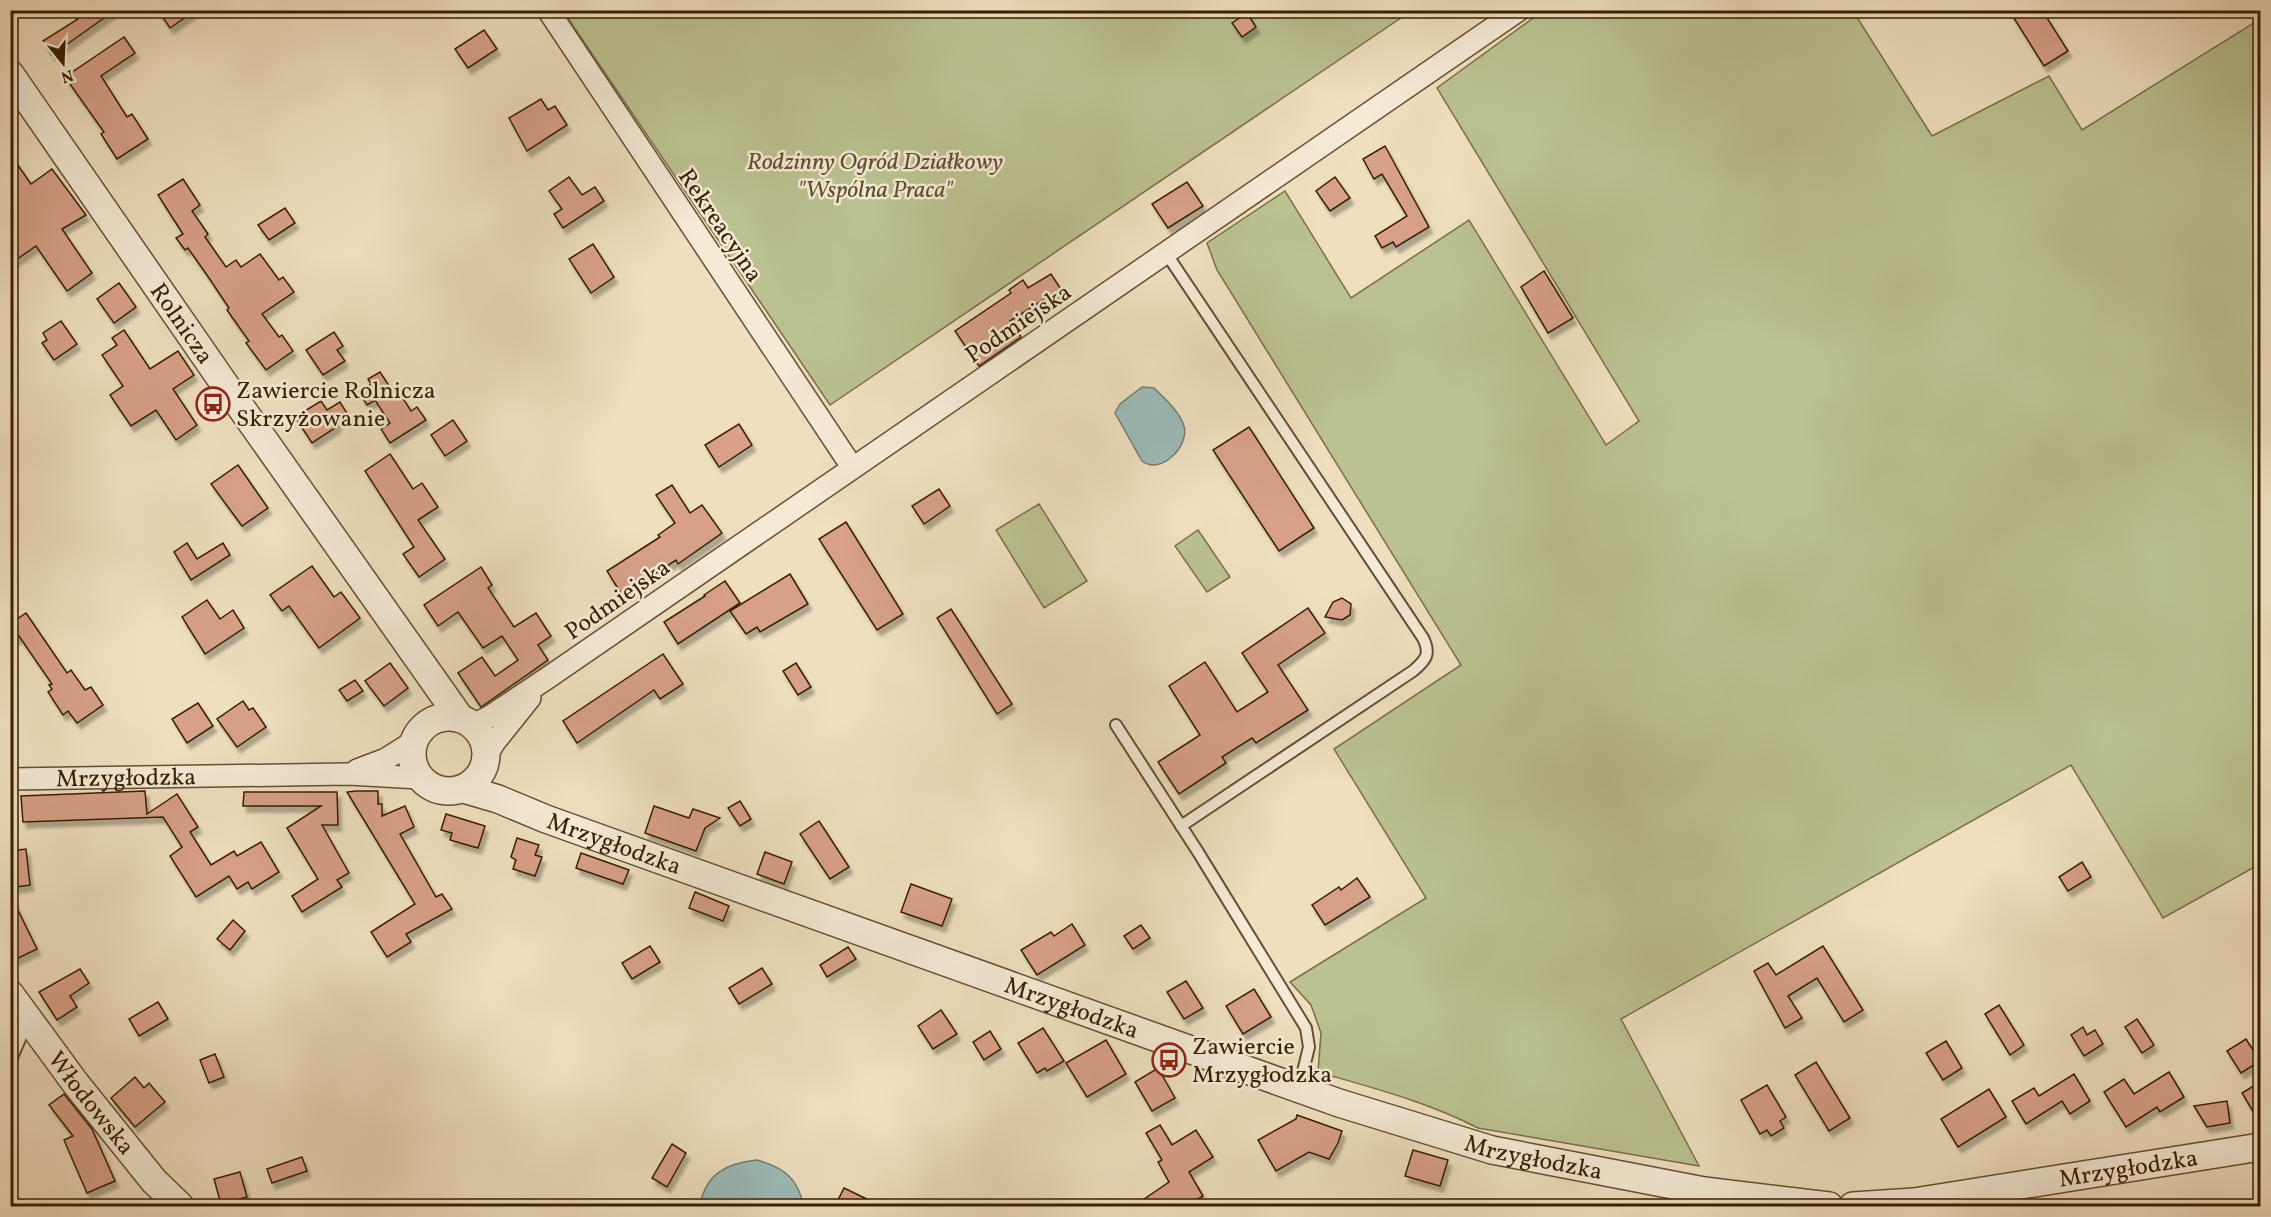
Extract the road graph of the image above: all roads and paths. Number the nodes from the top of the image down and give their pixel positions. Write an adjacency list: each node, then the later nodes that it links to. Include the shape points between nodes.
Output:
1 (548, 10): 5 (street, Rekreacyjna)
2 (1519, 10): 4 (street, Podmiejska)
3 (10, 74): 6 (street, Rolnicza)
4 (1166, 253): 5 (street, Podmiejska); 17 (lane, via 1428,648 1423,663 1413,671)
5 (852, 467): 7 (street, Podmiejska)
6 (418, 660): 8 (street, Rolnicza); 10 (street, Rolnicza, via 428,701)
7 (546, 679): 8 (street, Podmiejska, via 489,717); 11 (street, Podmiejska, via 494,743)
8 (466, 722): 10 (street, via 450,717); 11 (street, via 480,733)
9 (1116, 725): 17 (lane)
10 (422, 732): 12 (street, Mrzygłodzka, via 386,759); 14 (street, via 411,754)
11 (486, 760): 15 (street, via 478,779); 16 (street, Mrzygłodzka, via 502,784)
12 (348, 774): 13 (street, Mrzygłodzka); 14 (street, Mrzygłodzka)
13 (10, 778)
14 (420, 778): 15 (street, via 429,787 442,791)
15 (464, 789): 16 (street, Mrzygłodzka)
16 (537, 814): 21 (street, Mrzygłodzka)
17 (1181, 826): 21 (lane, via 1306,1028 1309,1047)
18 (10, 994): 19 (street, Włodowska)
19 (29, 1020): 20 (lane); 23 (street, Włodowska)
20 (10, 1062)
21 (1299, 1089): 24 (street, Mrzygłodzka, via 1492,1150 1704,1191)
22 (2260, 1147): 25 (street, Mrzygłodzka, via 1914,1202)
23 (168, 1202)
24 (1829, 1206)
25 (1853, 1206)

